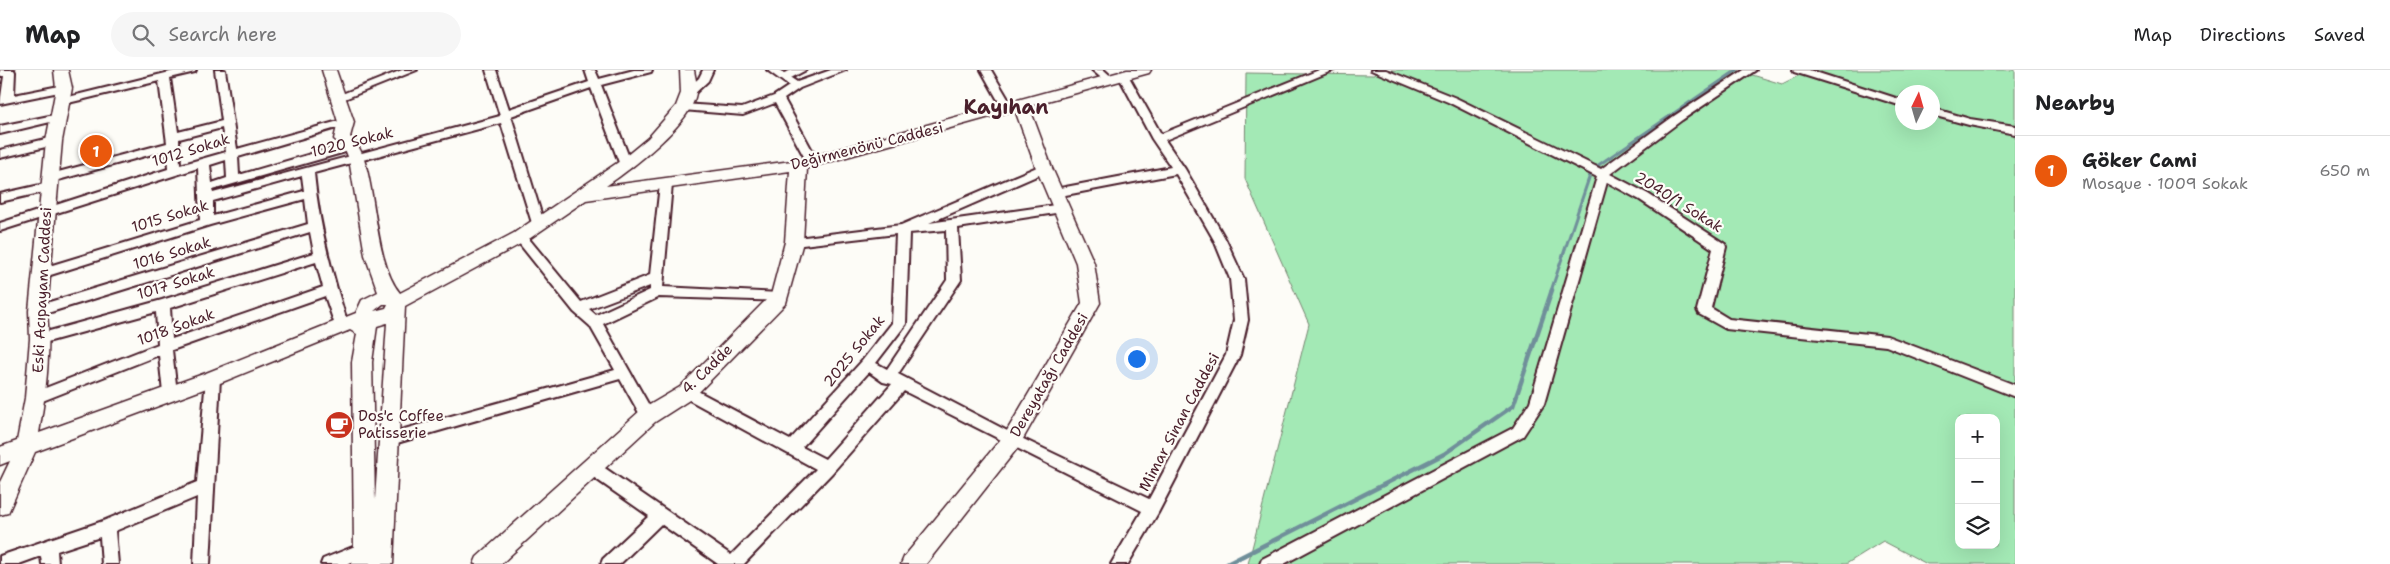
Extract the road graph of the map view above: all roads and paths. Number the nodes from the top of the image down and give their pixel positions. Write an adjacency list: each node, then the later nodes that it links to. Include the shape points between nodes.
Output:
1 (61, 70): 32 (street, Eski Acıpayam Caddesi)
2 (191, 70): 22 (street)
3 (220, 70): 36 (street)
4 (329, 70): 27 (street)
5 (412, 70): 27 (street)
6 (492, 70): 35 (street)
7 (590, 70): 25 (street)
8 (647, 70): 25 (street, 1020 Sokak)
9 (687, 70): 30 (street)
10 (708, 70): 30 (street)
11 (772, 70): 23 (street)
12 (801, 70): 23 (street)
13 (841, 70): 26 (street)
14 (986, 70): 33 (street)
15 (1097, 70): 24 (street)
16 (1144, 70): 24 (street, Değirmenönü Caddesi)
17 (1330, 70): 40 (street)
18 (1376, 70): 53 (street, 2040/1 Sokak, via 1452,100)
19 (1751, 70): 53 (street, via 1678,118)
20 (1798, 70): 31 (street)
21 (0, 73): 29 (street, via 10,72)
22 (164, 76): 32 (street); 42 (street)
23 (782, 78): 26 (street)
24 (1117, 78): 33 (street, Değirmenönü Caddesi); 40 (street, Mimar Sinan Caddesi)
25 (594, 84): 35 (street, 1020 Sokak); 48 (street)
26 (796, 86): 28 (street)
27 (338, 98): 37 (street)
28 (778, 98): 30 (street, via 743,112); 47 (street)
29 (4, 100): 32 (street)
30 (686, 100): 48 (street, via 654,141)
31 (1895, 100)
32 (61, 102): 38 (street); 41 (street, Eski Acıpayam Caddesi)
33 (1014, 107): 47 (street, Değirmenönü Caddesi); 49 (street, Dereyatağı Caddesi)
34 (1940, 113): 39 (street)
35 (505, 116): 43 (street, 1020 Sokak); 64 (street)
36 (227, 122): 42 (street); 45 (street)
37 (346, 122): 43 (street, via 342,139); 45 (street, 1012 Sokak)
38 (0, 130)
39 (2015, 130)
40 (1158, 139): 50 (street, Mimar Sinan Caddesi)
41 (54, 141): 44 (street); 55 (street, Eski Acıpayam Caddesi)
42 (173, 141): 52 (street); 55 (street)
43 (354, 152): 51 (street, 1020 Sokak); 54 (street); 72 (street)
44 (0, 154)
45 (232, 154): 46 (street, 1012 Sokak); 54 (street)
46 (204, 162): 52 (street, 1012 Sokak); 57 (street)
47 (806, 163): 56 (street, Değirmenönü Caddesi); 70 (street, 4. Cadde)
48 (626, 165): 59 (street)
49 (1044, 168): 61 (street, Dereyatağı Caddesi); 68 (street)
50 (1179, 169): 61 (street); 105 (street, Mimar Sinan Caddesi, via 1220,240 1237,279 1241,320 1233,355)
51 (308, 170): 57 (street, 1020 Sokak); 58 (street)
52 (174, 171): 62 (street, 1012 Sokak)
53 (1603, 176): 91 (street, 2040/1 Sokak, via 1644,197 1720,248 1704,310 1726,324 1888,341); 120 (street, via 1537,404 1518,432)
54 (233, 180): 57 (street)
55 (50, 182): 60 (street); 62 (street, Eski Acıpayam Caddesi)
56 (666, 184): 59 (street, Değirmenönü Caddesi); 74 (street)
57 (207, 194): 63 (street)
58 (309, 194): 63 (street, 1015 Sokak); 66 (street)
59 (584, 195): 64 (street)
60 (0, 198)
61 (1059, 201): 65 (street); 97 (street, Dereyatağı Caddesi, via 1085,263 1091,303)
62 (46, 213): 67 (street); 73 (street, Eski Acıpayam Caddesi)
63 (206, 222): 73 (street, 1015 Sokak)
64 (538, 223): 69 (street)
65 (952, 225): 68 (street); 90 (street, via 954,280)
66 (316, 226): 71 (street); 81 (street, 1016 Sokak)
67 (0, 227)
68 (903, 229): 70 (street); 87 (street, 2025 Sokak, via 899,324)
69 (520, 237): 76 (street); 80 (street)
70 (794, 242): 77 (street, 4. Cadde)
71 (321, 256): 75 (street); 79 (street, 1017 Sokak)
72 (376, 270): 78 (street); 82 (street)
73 (41, 272): 81 (street, Eski Acıpayam Caddesi)
74 (656, 285): 77 (street); 80 (street); 83 (street)
75 (329, 290): 84 (street); 86 (street, 1018 Sokak)
76 (416, 294): 78 (street); 78 (street)
77 (779, 298): 92 (street, 4. Cadde)
78 (394, 303): 82 (street, via 378,299); 96 (street)
79 (163, 305): 85 (street, 1017 Sokak); 86 (street)
80 (579, 308): 83 (street)
81 (38, 311): 85 (street, Eski Acıpayam Caddesi)
82 (367, 317): 84 (street); 109 (street, via 362,362)
83 (595, 322): 88 (street)
84 (342, 327): 89 (street)
85 (40, 339): 94 (street, Eski Acıpayam Caddesi)
86 (165, 347): 93 (street); 94 (street, 1018 Sokak)
87 (867, 365): 90 (street); 99 (street, 2025 Sokak)
88 (624, 372): 95 (street); 96 (street)
89 (213, 378): 93 (street); 103 (street)
90 (894, 381): 97 (street); 102 (street)
91 (2015, 391)
92 (687, 392): 95 (street, 4. Cadde); 99 (street)
93 (170, 393): 98 (street)
94 (35, 398): 98 (street, Eski Acıpayam Caddesi)
95 (648, 416): 101 (street, 4. Cadde)
96 (390, 439): 114 (street)
97 (1012, 440): 105 (street); 118 (street, Dereyatağı Caddesi)
98 (27, 446): 100 (main road); 104 (street, Eski Acıpayam Caddesi)
99 (792, 448): 102 (street)
100 (0, 456)
101 (591, 467): 106 (street); 115 (street, 4. Cadde)
102 (827, 468): 117 (street)
103 (205, 486): 107 (street); 112 (street)
104 (0, 506)
105 (1152, 508): 119 (street, Mimar Sinan Caddesi)
106 (660, 515): 116 (street); 117 (street)
107 (107, 527): 108 (street); 111 (street)
108 (49, 556): 110 (street)
109 (364, 556): 113 (street)
110 (0, 563)
111 (110, 564)
112 (202, 564)
113 (329, 564)
114 (382, 564)
115 (485, 564)
116 (609, 564)
117 (732, 564)
118 (912, 564)
119 (1119, 564)
120 (1268, 564)

